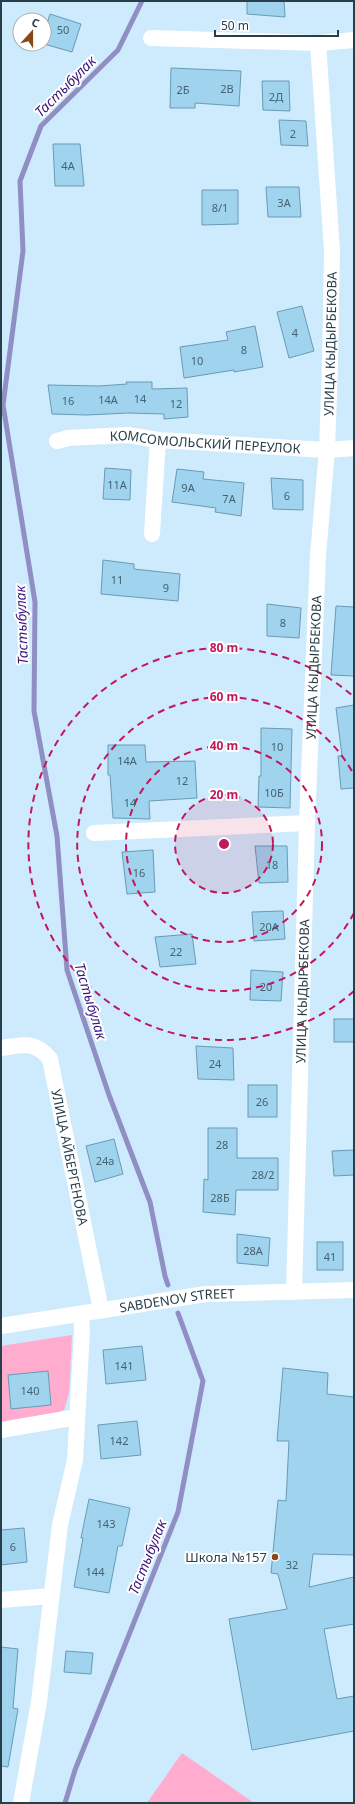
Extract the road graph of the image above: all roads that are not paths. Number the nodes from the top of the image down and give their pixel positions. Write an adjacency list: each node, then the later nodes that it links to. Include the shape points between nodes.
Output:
1 (151, 38): 3 (street)
2 (354, 40): 3 (street)
3 (318, 43): 7 (street, УЛИЦА КЫДЫРБЕКОВА, via 332,251)
4 (158, 440): 5 (street, КОМСОМОЛЬСКИЙ ПЕРЕУЛОК, via 128,435 68,438); 7 (street, КОМСОМОЛЬСКИЙ ПЕРЕУЛОК); 8 (street)
5 (57, 441)
6 (354, 448): 7 (street, КОМСОМОЛЬСКИЙ ПЕРЕУЛОК)
7 (327, 450): 9 (street, УЛИЦА КЫДЫРБЕКОВА, via 318,556)
8 (152, 534)
9 (307, 823): 10 (street); 13 (street, УЛИЦА КЫДЫРБЕКОВА)
10 (94, 833)
11 (1, 1048): 14 (street, УЛИЦА АЙБЕРГЕНОВА, via 28,1044 42,1049 50,1059)
12 (354, 1290): 13 (street, SABDENOV STREET)
13 (294, 1292): 14 (street, SABDENOV STREET, via 206,1294)
14 (101, 1310): 15 (street, SABDENOV STREET)
15 (81, 1314): 16 (street, SABDENOV STREET); 17 (street)
16 (1, 1326)
17 (77, 1417): 18 (street); 19 (street, via 75,1460 60,1525)
18 (1, 1430)
19 (51, 1596): 20 (street); 21 (street, via 39,1702)
20 (1, 1600)
21 (21, 1803)

